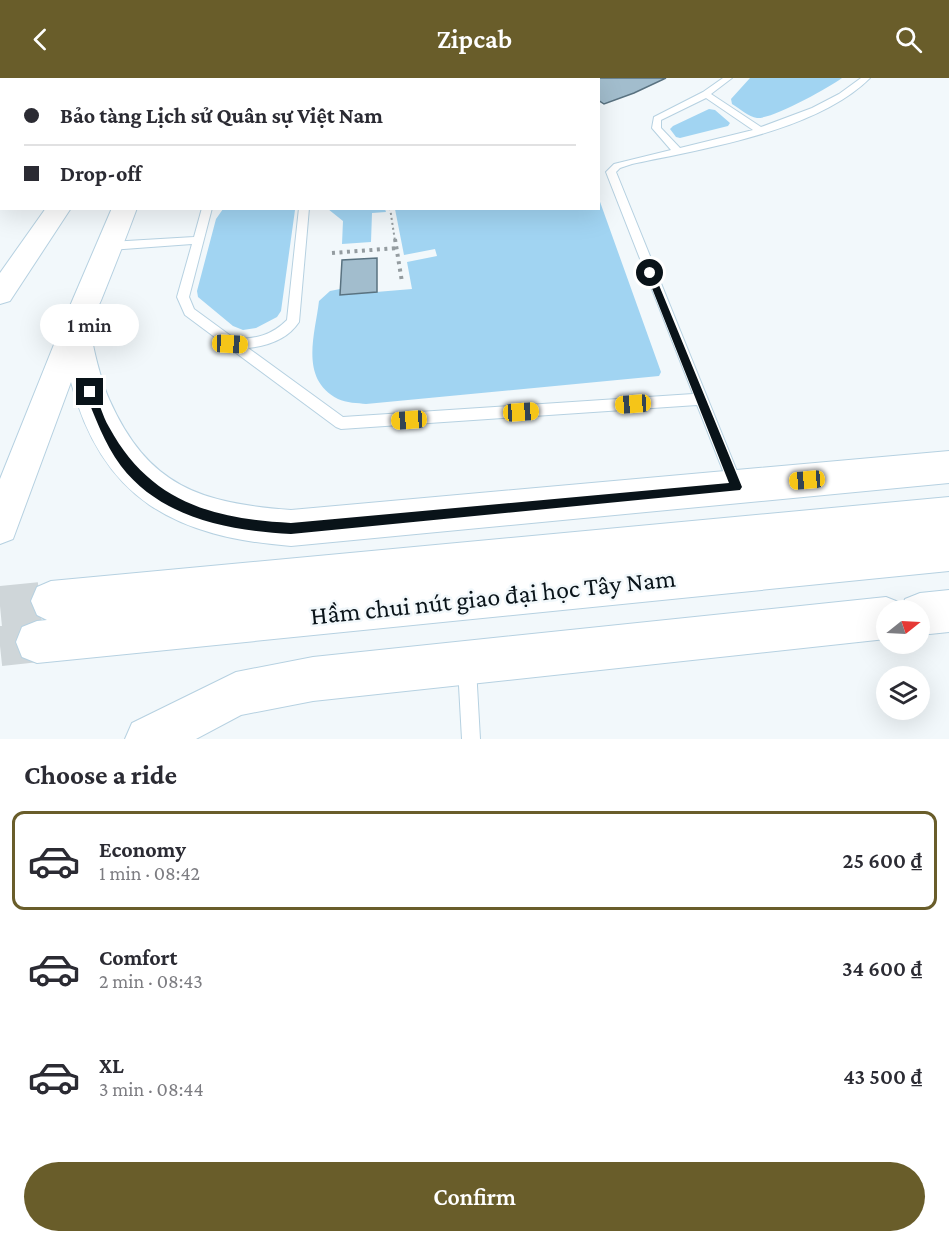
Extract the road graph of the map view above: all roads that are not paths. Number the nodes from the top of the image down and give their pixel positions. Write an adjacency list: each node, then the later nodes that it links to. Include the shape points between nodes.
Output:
1 (728, 78): 3 (lane)
2 (866, 78): 4 (lane, via 812,111)
3 (706, 94): 4 (lane); 5 (lane, via 657,119 656,128)
4 (759, 130): 5 (lane)
5 (677, 151): 17 (lane, via 622,164 611,172)
6 (41, 210): 13 (main road)
7 (58, 210): 14 (main road)
8 (124, 210): 12 (main road)
9 (206, 210): 11 (lane)
10 (304, 210): 16 (lane, via 293,322 271,339 250,345)
11 (199, 240): 12 (lane); 16 (lane, via 183,297 189,312)
12 (110, 246): 15 (main road)
13 (0, 287)
14 (0, 294)
15 (76, 327): 19 (main road, via 103,428 125,463 151,488 181,506 221,521 291,528); 21 (main road)
16 (230, 344): 17 (lane, via 341,423)
17 (701, 399): 19 (lane)
18 (949, 467): 19 (main road)
19 (736, 487)
20 (949, 515): 23 (main road, Hầm chui nút giao đại học Tây Nam)
21 (0, 526)
22 (949, 552): 27 (main road, Hầm chui nút giao đại học Tây Nam)
23 (51, 601)
24 (949, 611): 25 (main road)
25 (930, 613)
26 (876, 619): 28 (main road)
27 (37, 642)
28 (466, 663): 29 (main road, via 313,679 236,694); 30 (lane)
29 (148, 739)
30 (471, 739)

